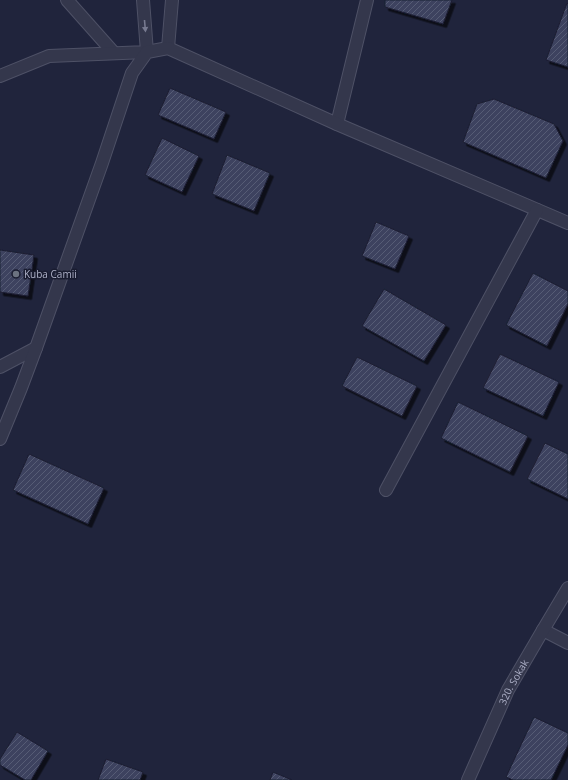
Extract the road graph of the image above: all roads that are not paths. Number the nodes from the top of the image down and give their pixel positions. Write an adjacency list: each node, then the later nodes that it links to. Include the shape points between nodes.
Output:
1 (67, 0): 7 (street)
2 (143, 0): 6 (street, one-way to 6)
3 (172, 0): 5 (street)
4 (367, 0): 9 (street)
5 (168, 48): 6 (street); 9 (street)
6 (147, 52): 7 (street); 12 (street, via 132,73)
7 (114, 53): 8 (street, via 49,56)
8 (0, 76)
9 (337, 124): 10 (street)
10 (537, 210): 11 (street); 15 (street)
11 (568, 223)
12 (36, 348): 13 (street); 14 (street)
13 (0, 367)
14 (0, 439)
15 (386, 490)
16 (568, 588): 17 (street, 320. Sokak)
17 (543, 630): 18 (street); 19 (street, 320. Sokak, via 508,690)
18 (568, 643)
19 (468, 780)

